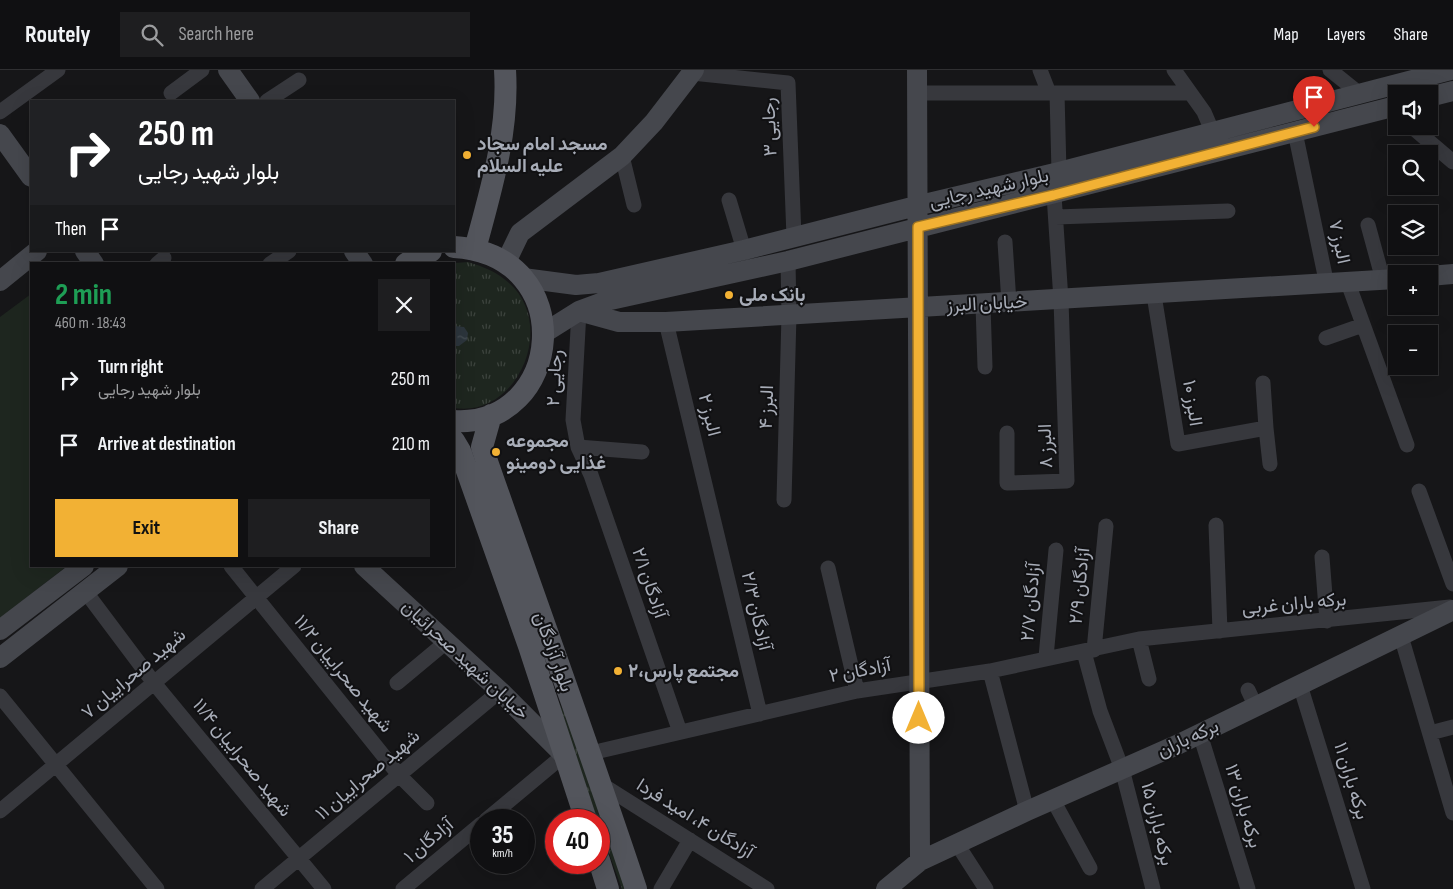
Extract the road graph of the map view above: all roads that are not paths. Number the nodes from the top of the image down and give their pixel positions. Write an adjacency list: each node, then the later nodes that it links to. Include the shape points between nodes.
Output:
1 (58, 70): 22 (street)
2 (202, 70): 14 (street)
3 (228, 70): 19 (street)
4 (505, 70): 41 (main road, via 507,93 498,164)
5 (917, 70): 13 (street)
6 (1040, 70): 15 (street)
7 (1174, 70): 16 (street)
8 (1330, 70): 17 (street)
9 (1452, 70): 17 (street, بلوار شهید رجایی)
10 (693, 72): 27 (street); 39 (street, رجایی ۳, via 788,83)
11 (299, 80): 20 (street)
12 (1453, 91): 18 (street)
13 (917, 92): 15 (street); 34 (street)
14 (171, 93)
15 (1053, 93): 16 (street); 29 (street)
16 (1190, 93): 24 (street, via 1204,112)
17 (1360, 94): 24 (street, بلوار شهید رجایی)
18 (1438, 95)
19 (249, 100)
20 (269, 100)
21 (1388, 110): 23 (street, بلوار شهید رجایی)
22 (0, 112)
23 (1295, 132): 31 (street, بلوار شهید رجایی); 57 (street, البرز ۷)
24 (1213, 133): 29 (street, بلوار شهید رجایی)
25 (0, 134): 30 (street)
26 (1422, 135): 28 (street)
27 (622, 156): 33 (street); 49 (street, via 520,232)
28 (1453, 162)
29 (1059, 172): 34 (street, بلوار شهید رجایی)
30 (30, 176)
31 (1054, 195): 36 (street); 38 (street, بلوار شهید رجایی)
32 (729, 200): 42 (street)
33 (634, 205)
34 (916, 206): 38 (street); 39 (street, بلوار شهید رجایی)
35 (1228, 211): 36 (street)
36 (1056, 217): 59 (street)
37 (1368, 225): 50 (street)
38 (918, 227): 46 (street, بلوار شهید رجایی); 62 (street)
39 (794, 237): 42 (street, بلوار شهید رجایی)
40 (1005, 242): 60 (street)
41 (464, 248): 49 (main road)
42 (744, 250): 53 (street, بلوار شهید رجایی, via 599,283 576,285)
43 (36, 252): 55 (street)
44 (288, 252): 47 (street)
45 (428, 252): 48 (main road)
46 (788, 261): 63 (street, بلوار شهید رجایی, via 606,301); 64 (street, البرز ۴)
47 (273, 262)
48 (409, 262)
49 (506, 262): 53 (main road)
50 (1388, 275)
51 (1453, 275): 52 (street)
52 (1438, 276)
53 (524, 278): 67 (main road, via 542,312)
54 (1388, 280): 56 (street, خیابان البرز)
55 (0, 281)
56 (1348, 283): 57 (street, خیابان البرز); 66 (street)
57 (1328, 285): 58 (street, خیابان البرز)
58 (1154, 295): 59 (street, خیابان البرز); 73 (street, البرز ۱۰, via 1178,444)
59 (1061, 300): 60 (street, خیابان البرز); 74 (street, البرز ۸, via 1067,481 1007,484)
60 (1009, 303): 61 (street, خیابان البرز)
61 (983, 305): 62 (street, خیابان البرز); 69 (street)
62 (917, 308): 64 (street, خیابان البرز); 109 (street)
63 (578, 311): 65 (street, خیابان البرز, via 619,322); 67 (street, بلوار شهید رجایی); 77 (street, رجایی ۲, via 573,420)
64 (789, 315): 65 (street, خیابان البرز); 81 (street, البرز ۴)
65 (666, 322): 82 (street, البرز ۲)
66 (1363, 325): 68 (street); 76 (street)
67 (544, 333): 71 (main road, via 541,359 530,382 513,402)
68 (1326, 338)
69 (986, 367)
70 (1263, 383): 73 (street)
71 (491, 415): 72 (main road, via 465,422); 104 (main road, بلوار آزادگان, via 482,447)
72 (455, 421)
73 (1266, 428): 79 (street)
74 (1007, 433)
75 (455, 443): 104 (main road, بلوار آزادگان)
76 (1407, 445)
77 (578, 447): 78 (street); 118 (street, آزادگان ۲/۱)
78 (642, 452)
79 (1270, 464)
80 (1420, 491): 93 (street)
81 (784, 500)
82 (713, 518): 116 (street, آزادگان ۲/۳)
83 (1216, 525): 99 (street)
84 (1106, 526): 103 (street, آزادگان ۲/۹)
85 (1056, 550): 106 (street, آزادگان ۲/۷)
86 (1322, 557): 97 (street)
87 (83, 567): 98 (street)
88 (117, 567): 94 (street)
89 (232, 567): 95 (street, شهید صحراییان ۱۱/۲)
90 (293, 567): 95 (street, شهید صحراییان ۷)
91 (365, 567): 102 (street, خیابان شهید صحرائیان)
92 (828, 568): 114 (street)
93 (1453, 584)
94 (86, 591): 105 (street); 110 (street, شهید صحراییان ۱۱/۴)
95 (256, 598): 110 (street, شهید صحراییان ۷); 125 (street, شهید صحراییان ۱۱/۲)
96 (1453, 608): 97 (street, برکه باران غربی); 100 (street, برکه باران)
97 (1327, 621): 99 (street, برکه باران غربی)
98 (0, 630)
99 (1220, 631): 101 (street, برکه باران غربی)
100 (1401, 636): 112 (street, برکه باران); 119 (street)
101 (1139, 639): 103 (street, آزادگان ۲); 108 (street)
102 (445, 643): 111 (street); 113 (street, خیابان شهید صحرائیان)
103 (1089, 651): 106 (street, آزادگان ۲); 124 (street, برکه باران ۱۵, via 1100,711)
104 (542, 653): 121 (main road, بلوار آزادگان); 122 (main road, بلوار آزادگان)
105 (0, 658)
106 (1046, 658): 107 (street, آزادگان ۲)
107 (990, 671): 109 (street, آزادگان ۲); 131 (street)
108 (1148, 679)
109 (919, 680): 114 (street, آزادگان ۲); 138 (street)
110 (154, 682): 123 (street, شهید صحراییان ۷); 137 (street, شهید صحراییان ۱۱/۴)
111 (397, 683)
112 (1300, 685): 120 (street, برکه باران, via 1252,698); 153 (street, برکه باران ۱۱)
113 (500, 691): 122 (street, خیابان شهید صحرائیان); 125 (street, شهید صحراییان ۱۱)
114 (857, 691): 116 (street, آزادگان ۲)
115 (0, 696): 123 (street)
116 (760, 714): 118 (street, آزادگان ۲)
117 (1453, 727): 119 (street)
118 (680, 732): 121 (street, آزادگان ۲)
119 (1430, 733): 133 (street)
120 (1200, 734): 124 (street, برکه باران); 152 (street, برکه باران ۱۳)
121 (591, 753): 126 (main road, بلوار آزادگان)
122 (564, 755): 129 (street); 130 (main road, بلوار آزادگان)
123 (56, 764): 132 (street, شهید صحراییان ۷); 141 (street)
124 (1122, 769): 127 (street, برکه باران); 151 (street, برکه باران ۱۵)
125 (399, 775): 128 (street, شهید صحراییان ۱۱/۲); 137 (street, شهید صحراییان ۱۱)
126 (601, 784): 135 (street, آزادگان ۴، امید فردا); 146 (main road, بلوار آزادگان)
127 (1053, 800): 131 (street, برکه باران); 139 (street)
128 (427, 803)
129 (499, 809)
130 (582, 809)
131 (1027, 811): 136 (street, برکه باران)
132 (0, 812)
133 (1453, 813)
134 (470, 833): 144 (street, آزادگان ۱)
135 (690, 840): 147 (street); 148 (street, آزادگان ۴، امید فردا)
136 (957, 844): 138 (street, برکه باران); 150 (street)
137 (298, 859): 142 (street, شهید صحراییان ۱۱); 143 (street, شهید صحراییان ۱۱/۴)
138 (920, 862): 149 (street, برکه باران)
139 (1090, 868)
140 (603, 874): 145 (main road)
141 (157, 889)
142 (262, 889)
143 (324, 889)
144 (403, 889)
145 (608, 889)
146 (636, 889)
147 (661, 889)
148 (767, 889)
149 (886, 889)
150 (986, 889)
151 (1153, 889)
152 (1248, 889)
153 (1363, 889)

